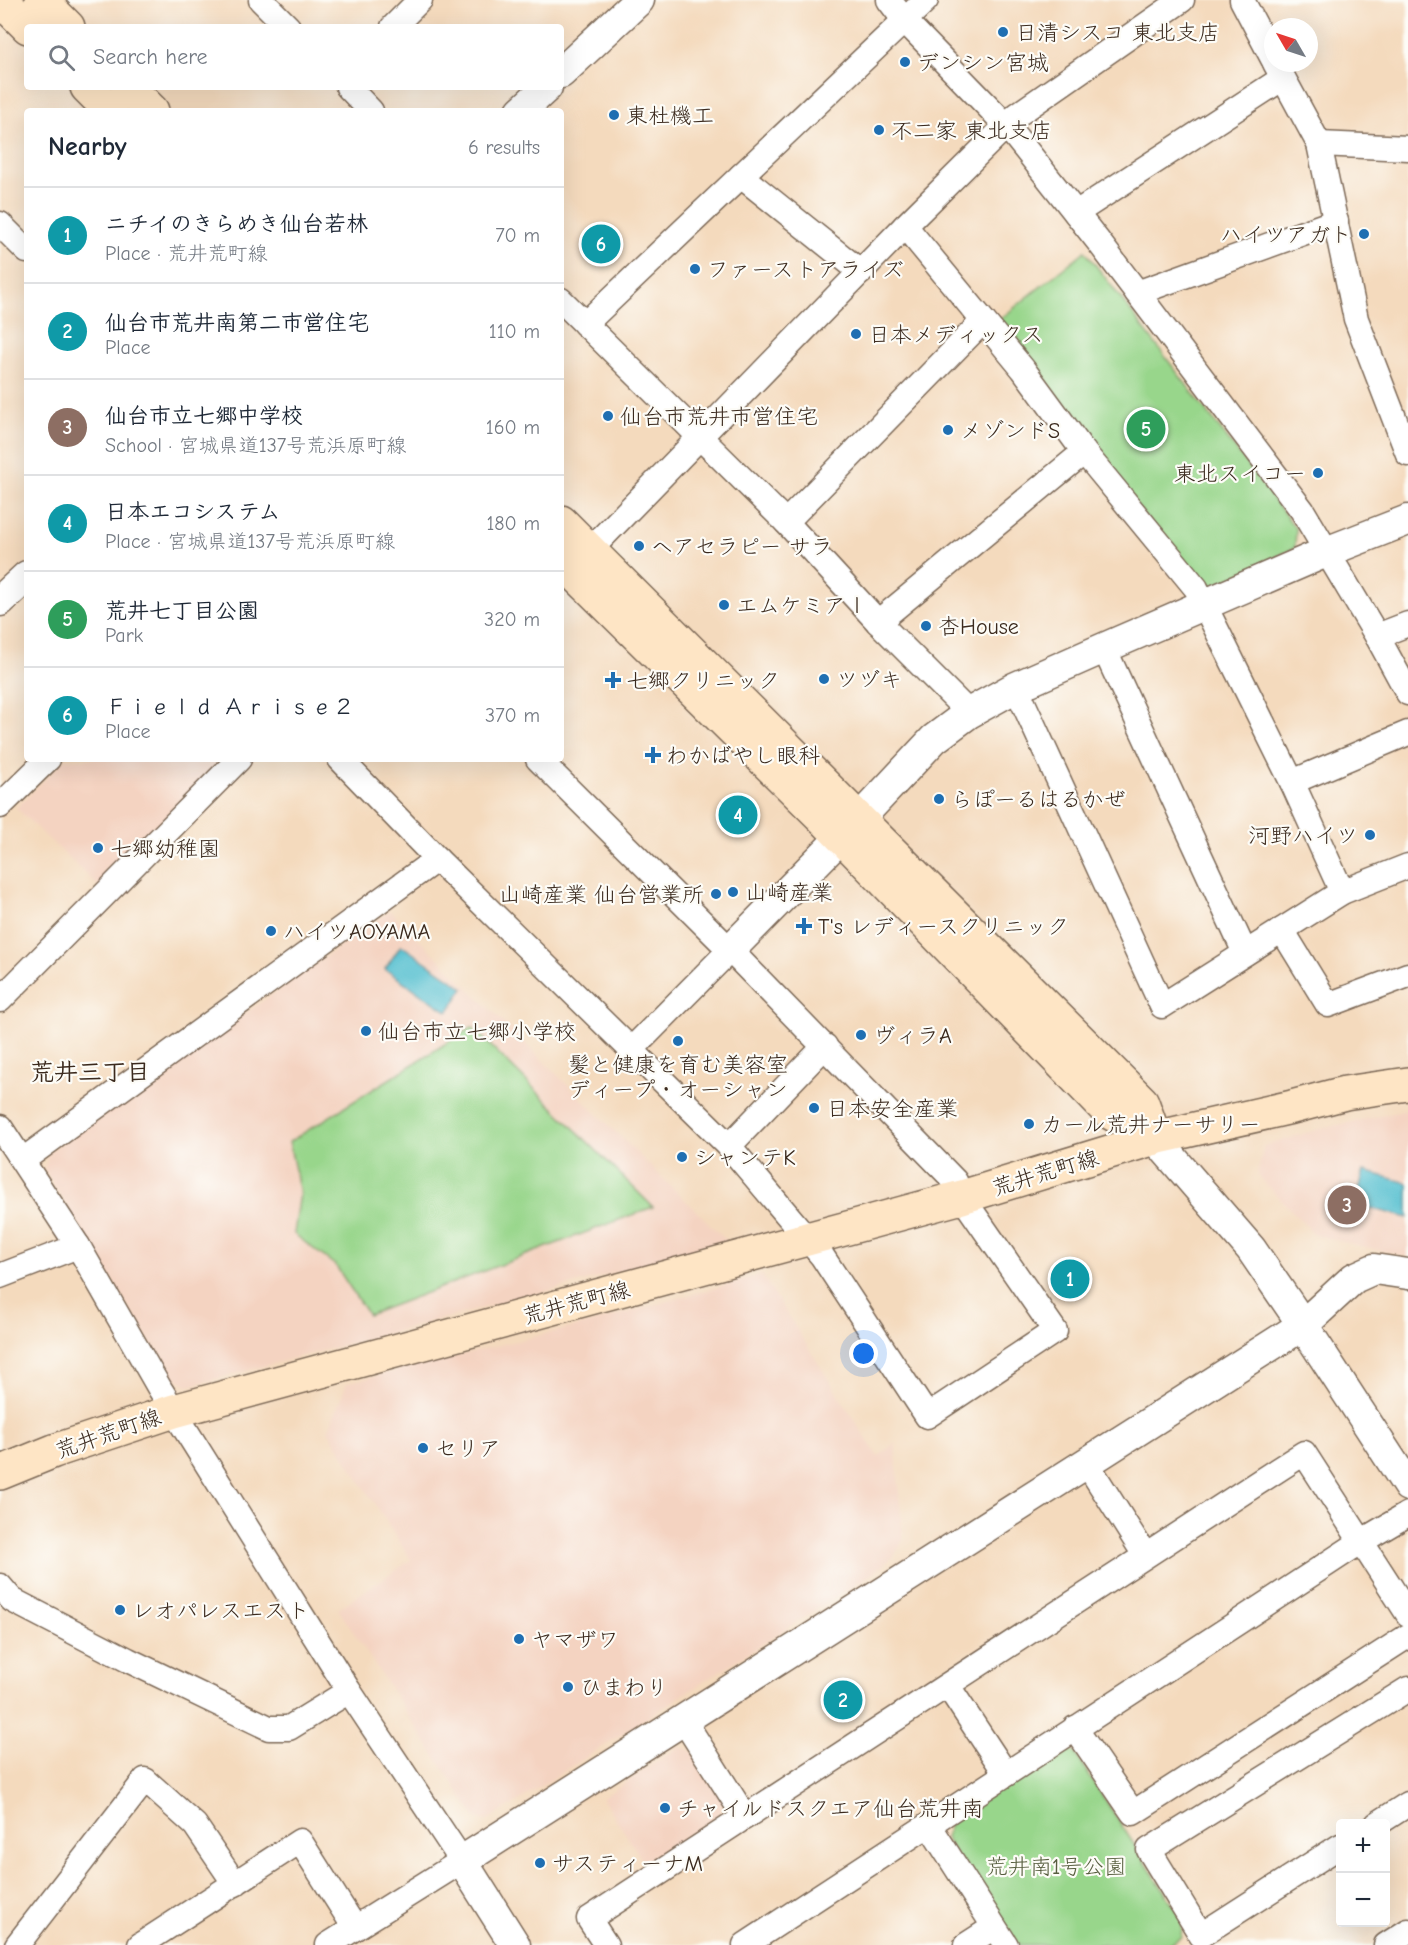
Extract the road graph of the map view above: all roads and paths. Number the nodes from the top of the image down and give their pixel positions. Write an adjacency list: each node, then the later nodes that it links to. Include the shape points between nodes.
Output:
1 (1, 0): 11 (main road)
2 (41, 0): 12 (main road)
3 (261, 0): 13 (street)
4 (420, 0): 14 (street)
5 (639, 0): 16 (street)
6 (889, 0): 10 (street)
7 (926, 0): 10 (street)
8 (1182, 0): 27 (street, via 1017,115)
9 (1242, 0): 15 (street)
10 (905, 21): 27 (street); 30 (street)
11 (25, 24)
12 (65, 24)
13 (285, 24)
14 (396, 24)
15 (1264, 41)
16 (564, 71)
17 (1269, 72): 31 (street)
18 (1280, 72): 28 (street)
19 (90, 90): 23 (main road)
20 (131, 90): 24 (main road)
21 (351, 90): 25 (street)
22 (544, 90): 26 (street)
23 (108, 108)
24 (149, 108)
25 (368, 108)
26 (524, 108)
27 (1007, 126): 31 (street); 34 (street)
28 (1319, 144): 29 (street); 32 (street)
29 (1408, 148)
30 (741, 176): 36 (street); 40 (street)
31 (1076, 213): 37 (street)
32 (1336, 221): 37 (street); 43 (street, via 1356,319)
33 (0, 224): 35 (street)
34 (905, 226): 36 (street); 39 (street)
35 (24, 248)
36 (861, 272): 41 (street)
37 (1137, 293): 47 (street, via 1302,510)
38 (564, 303): 40 (street)
39 (983, 321): 42 (street); 45 (street)
40 (585, 324): 41 (street)
41 (699, 438): 45 (street); 48 (street)
42 (1084, 452): 51 (street, via 1179,566); 52 (street)
43 (1408, 454)
44 (1408, 520): 47 (street)
45 (786, 522): 52 (street)
46 (564, 536): 48 (main road)
47 (1326, 552): 51 (street); 54 (street)
48 (570, 565): 66 (main road)
49 (24, 579): 50 (street)
50 (0, 601)
51 (1204, 604): 55 (street); 64 (street)
52 (878, 622): 58 (street)
53 (1408, 624): 54 (street)
54 (1377, 636): 57 (street)
55 (1104, 648): 56 (street); 72 (street)
56 (1016, 687): 58 (street); 72 (street, via 1162,1006)
57 (1408, 693)
58 (969, 713): 66 (street, via 934,738)
59 (1408, 733): 64 (street)
60 (45, 762): 65 (street)
61 (236, 762): 74 (street)
62 (343, 762): 67 (street)
63 (541, 762): 71 (street)
64 (1292, 782): 69 (street)
65 (0, 806)
66 (850, 828): 71 (street); 79 (main road, via 1109,1112)
67 (437, 859): 76 (street); 81 (street)
68 (1408, 866): 69 (street)
69 (1341, 892): 70 (street)
70 (1282, 930): 72 (street); 73 (street, via 1328,1005)
71 (730, 950): 75 (street); 76 (street)
72 (1245, 953)
73 (1408, 975)
74 (0, 1000)
75 (825, 1046): 80 (street); 82 (street, via 955,1181)
76 (631, 1050): 80 (street)
77 (1408, 1084): 79 (main road, 荒井荒町線, via 1345,1093)
78 (0, 1127): 81 (street)
79 (1155, 1138): 82 (main road, 荒井荒町線); 87 (street, via 1251,1249)
80 (729, 1146): 83 (street)
81 (23, 1160): 84 (street)
82 (962, 1197): 83 (main road, 荒井荒町線); 83 (street, via 1055,1331 927,1416)
83 (808, 1239): 88 (main road, 荒井荒町線)
84 (78, 1246): 86 (street); 88 (street)
85 (1408, 1274): 87 (street, via 1374,1269 1354,1278)
86 (0, 1276)
87 (1303, 1325): 89 (street); 91 (street)
88 (174, 1411): 90 (main road, 荒井荒町線); 100 (street)
89 (1086, 1462): 94 (street); 101 (street)
90 (0, 1473)
91 (1408, 1486)
92 (1408, 1514): 93 (street)
93 (1362, 1541): 94 (street, via 1304,1453); 96 (street); 102 (street)
94 (1145, 1555): 98 (street)
95 (4, 1600): 100 (street, via 269,1728 289,1728)
96 (1408, 1614)
97 (1408, 1636): 102 (street, via 1133,1813)
98 (948, 1686): 103 (street); 105 (street)
99 (1408, 1689): 114 (street, via 1149,1850)
100 (349, 1691): 109 (street)
101 (683, 1719): 105 (street); 109 (street)
102 (1075, 1728): 103 (street)
103 (1006, 1774): 107 (street)
104 (1408, 1804): 106 (street)
105 (745, 1817): 119 (street, via 589,1919)
106 (1385, 1819)
107 (929, 1825): 113 (street); 120 (street)
108 (1336, 1849): 114 (street)
109 (462, 1861): 111 (street); 118 (street)
110 (235, 1884): 111 (street, via 300,1841); 115 (street, via 195,1825 145,1780); 116 (street)
111 (355, 1928): 117 (street)
112 (1408, 1930): 122 (street)
113 (1000, 1936): 121 (street)
114 (1193, 1940)
115 (17, 1945)
116 (140, 1945)
117 (328, 1945)
118 (515, 1945)
119 (606, 1945)
120 (745, 1945)
121 (966, 1945)
122 (1386, 1945)

